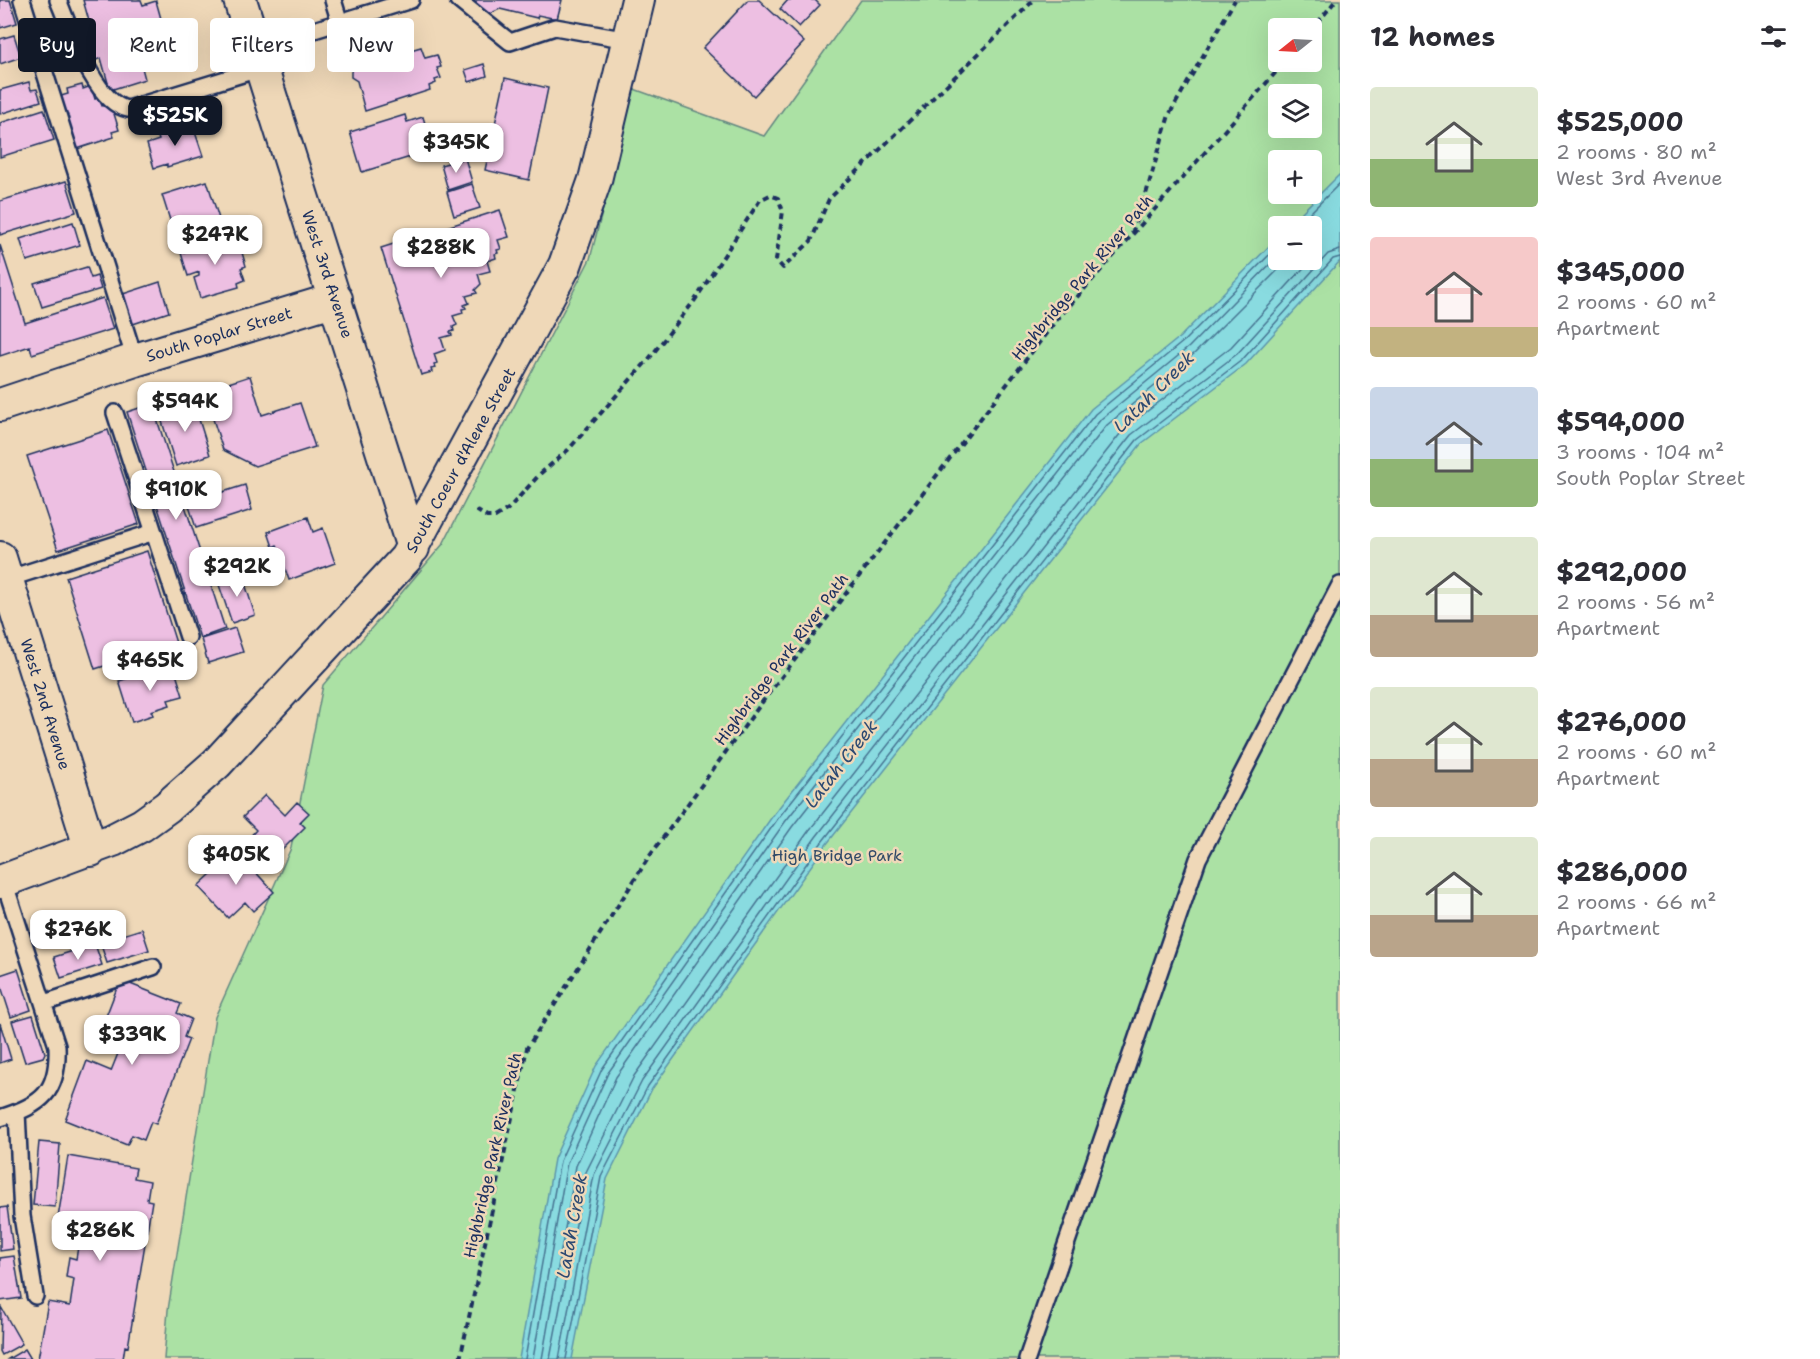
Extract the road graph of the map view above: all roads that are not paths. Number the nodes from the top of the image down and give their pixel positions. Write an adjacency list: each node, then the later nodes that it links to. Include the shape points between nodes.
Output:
1 (22, 0): 15 (lane)
2 (58, 0): 12 (lane, via 89,71 100,88 122,108)
3 (240, 0): 8 (street, West 3rd Avenue)
4 (333, 0): 9 (lane)
5 (411, 0): 10 (lane)
6 (458, 0): 11 (lane, via 510,42 555,27)
7 (638, 0): 11 (street, South Coeur d'Alene Street)
8 (246, 18)
9 (338, 18)
10 (355, 18)
11 (628, 40): 19 (street, South Coeur d'Alene Street, via 595,180 565,265)
12 (223, 72)
13 (263, 72): 14 (street, West 3rd Avenue)
14 (336, 299): 15 (street, South Poplar Street); 19 (street, West 3rd Avenue)
15 (135, 360): 16 (street, South Poplar Street)
16 (0, 405)
17 (115, 413): 18 (lane)
18 (154, 532): 20 (lane); 22 (lane)
19 (413, 548): 23 (street, South Coeur d'Alene Street, via 217,763 142,825)
20 (3, 568): 23 (street, West 2nd Avenue)
21 (1340, 585): 30 (lane, via 1198,858)
22 (188, 638)
23 (92, 850): 24 (street, South Coeur d'Alene Street)
24 (2, 881): 26 (lane)
25 (153, 966): 26 (lane)
26 (44, 1003): 27 (lane, via 57,1046 58,1068 50,1090)
27 (16, 1112): 28 (lane); 29 (lane, via 22,1216)
28 (0, 1118)
29 (35, 1296)
30 (1027, 1359)

